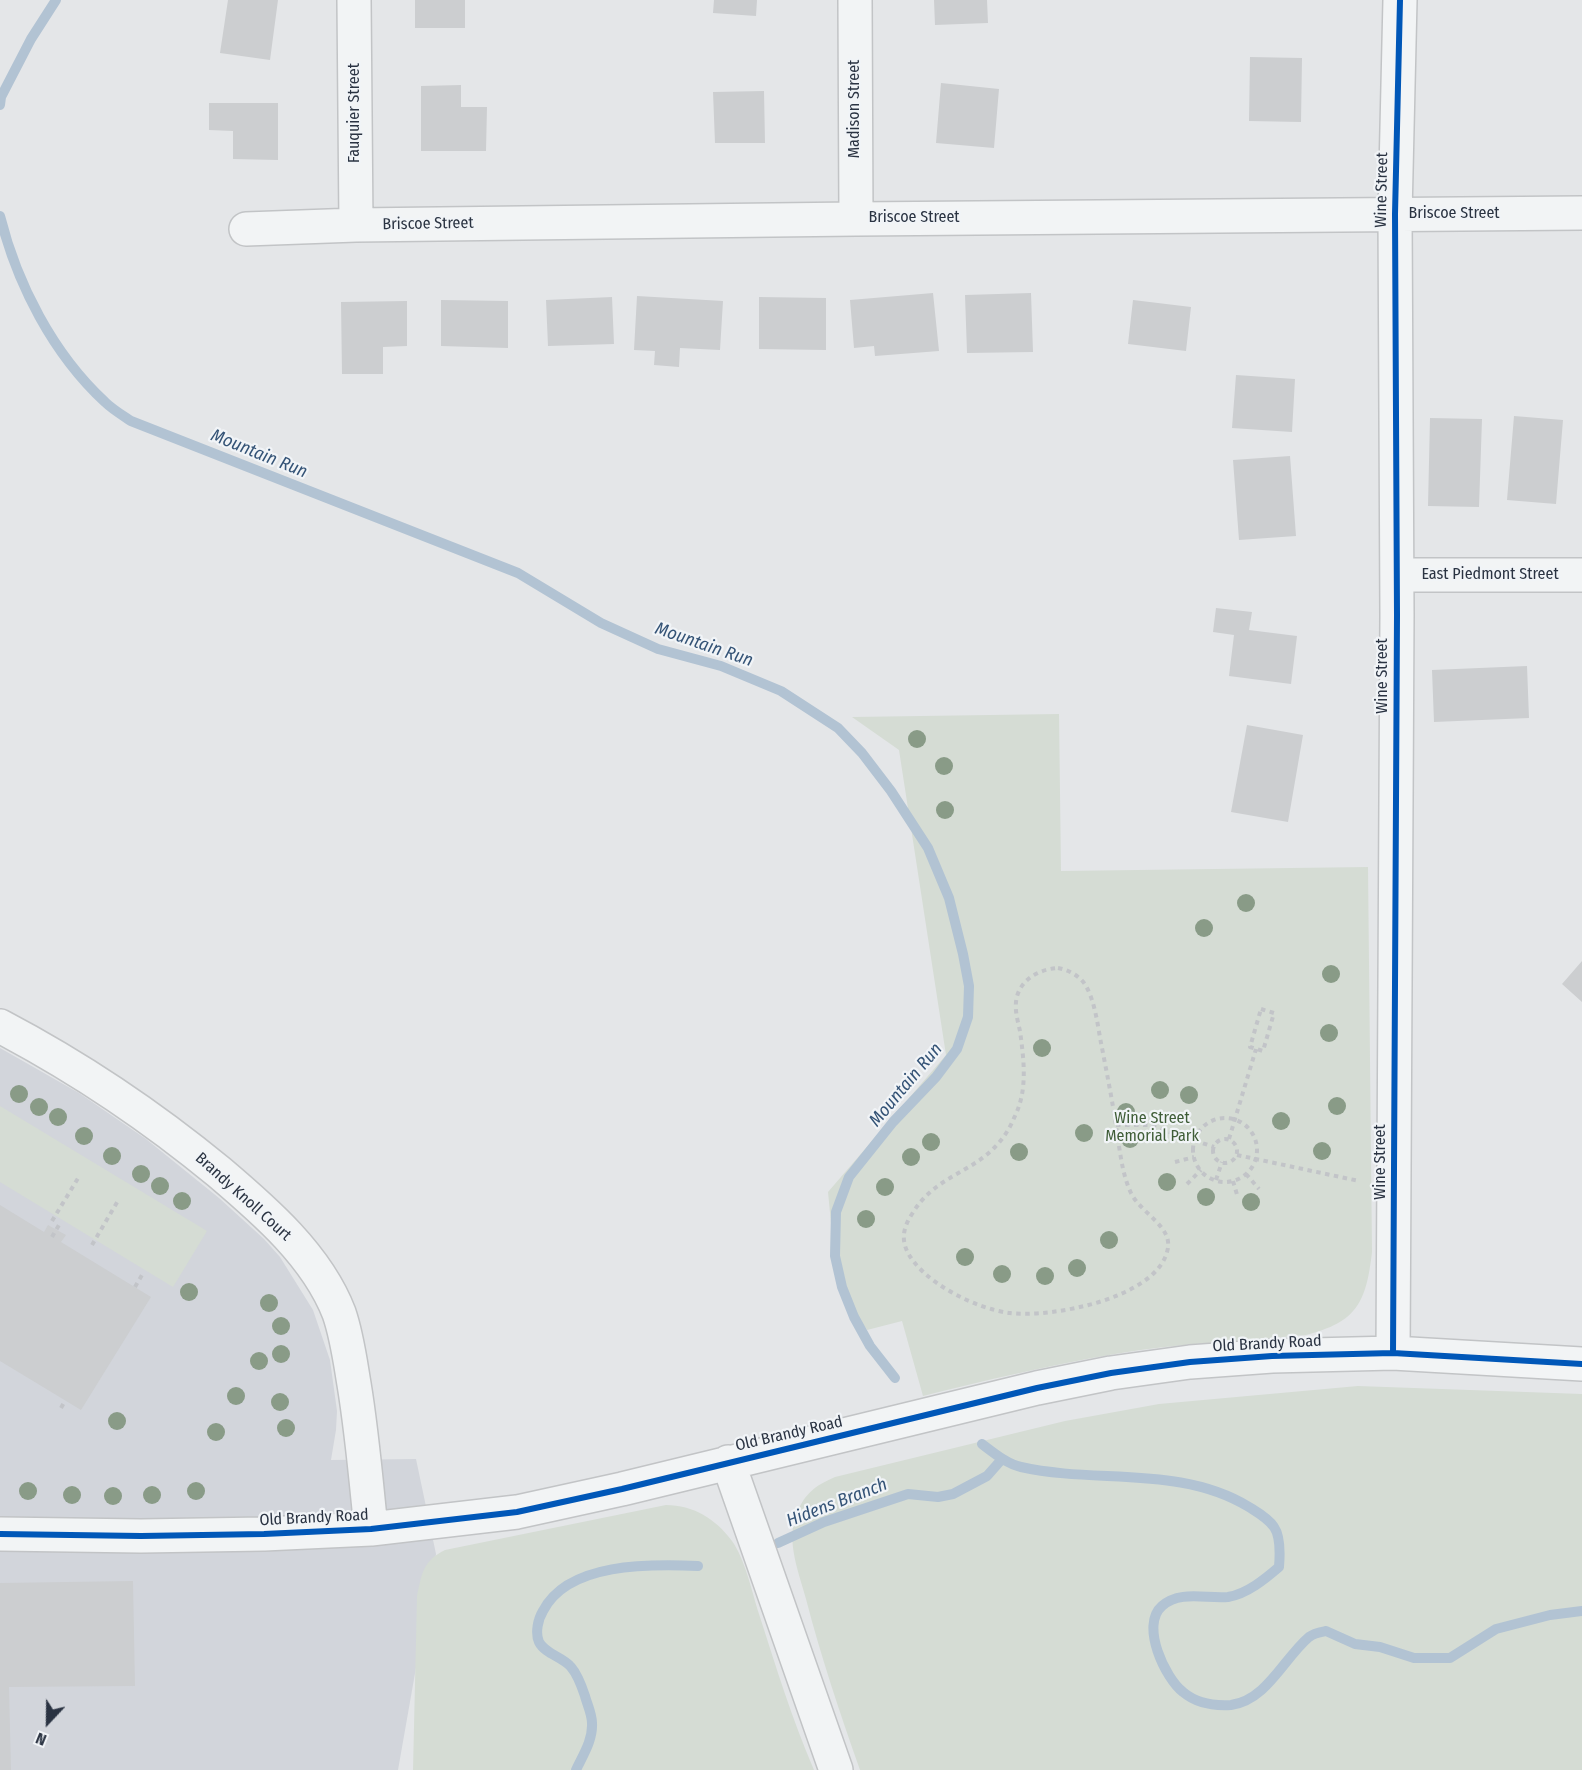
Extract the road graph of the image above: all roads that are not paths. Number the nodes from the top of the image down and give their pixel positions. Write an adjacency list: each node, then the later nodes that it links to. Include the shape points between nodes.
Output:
1 (354, 0): 7 (street, Fauquier Street)
2 (855, 0): 6 (street, Madison Street)
3 (1400, 0): 5 (street, Wine Street)
4 (1582, 213): 5 (street, Briscoe Street)
5 (1395, 214): 6 (street, Briscoe Street); 9 (street, Wine Street)
6 (856, 219): 7 (street, Briscoe Street)
7 (356, 225): 8 (street, Briscoe Street)
8 (246, 229)
9 (1397, 575): 10 (street, East Piedmont Street); 12 (street, Wine Street)
10 (1582, 575)
11 (0, 1026): 15 (street, Brandy Knoll Court, via 75,1068 165,1130 262,1210 310,1263 339,1313 347,1339)
12 (1392, 1353): 13 (street, Old Brandy Road); 14 (street, Old Brandy Road, via 1272,1356 1111,1373)
13 (1582, 1364)
14 (728, 1462): 15 (street, Old Brandy Road, via 517,1512); 17 (street)
15 (371, 1529): 16 (street, Old Brandy Road, via 175,1536)
16 (0, 1534)
17 (836, 1770)

